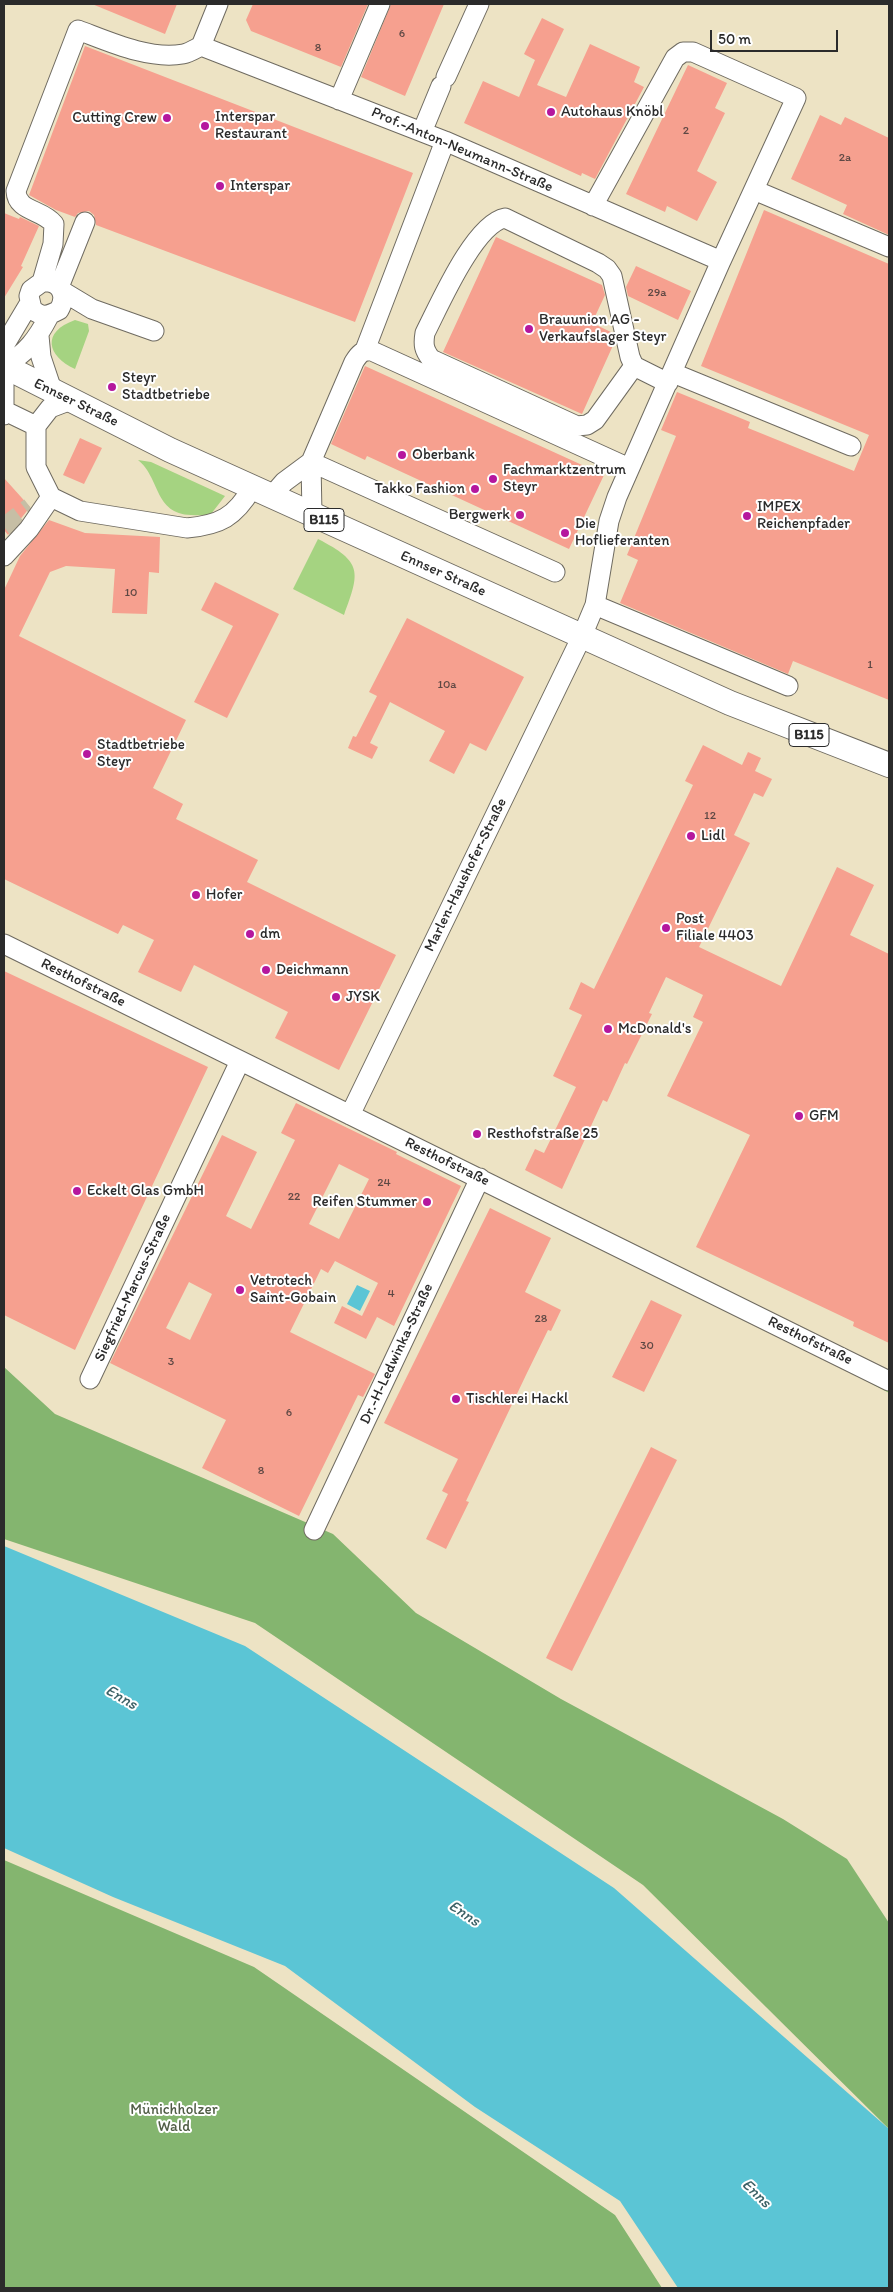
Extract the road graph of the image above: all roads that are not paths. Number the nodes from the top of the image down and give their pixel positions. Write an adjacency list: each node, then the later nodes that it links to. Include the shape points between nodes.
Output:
1 (218, 4): 4 (street)
2 (380, 4): 5 (street)
3 (479, 4): 6 (street)
4 (201, 46): 5 (street, Prof.-Anton-Neumann-Straße); 13 (street, via 186,54 171,55 119,45 78,30 16,191 20,204 48,217 54,224)
5 (339, 100): 6 (street, Prof.-Anton-Neumann-Straße)
6 (422, 132): 7 (street, Prof.-Anton-Neumann-Straße)
7 (445, 141): 9 (street, Prof.-Anton-Neumann-Straße); 20 (street)
8 (754, 190): 9 (street, via 796,98 694,52 683,52 675,58); 11 (street); 12 (street)
9 (593, 206): 12 (street, Prof.-Anton-Neumann-Straße)
10 (85, 222): 13 (street)
11 (889, 247)
12 (720, 261): 23 (street)
13 (54, 287): 14 (street, via 31,290); 15 (street); 16 (street, via 64,298)
14 (29, 304): 16 (street, via 36,314); 19 (street)
15 (88, 306): 16 (street); 17 (street)
16 (54, 313): 18 (street)
17 (154, 331)
18 (39, 336): 21 (street); 25 (street, via 41,357)
19 (4, 346)
20 (365, 350): 29 (street, via 354,362); 30 (street)
21 (4, 366): 25 (main road, Ennser Straße / B115)
22 (634, 366): 22 (street, via 612,276 607,269 505,218 497,220 482,233 471,249 425,334 423,344 431,359 577,426 595,420); 23 (street)
23 (671, 378): 28 (street); 30 (street)
24 (4, 381): 26 (street)
25 (61, 395): 27 (street); 31 (main road, Ennser Straße / B115)
26 (4, 413): 27 (street)
27 (36, 426): 32 (street, via 36,467)
28 (851, 446)
29 (311, 462): 31 (street, via 284,482); 34 (street); 36 (street)
30 (629, 468): 37 (street, via 609,521)
31 (262, 492): 32 (street, via 227,518 187,528 80,511); 34 (main road, Ennser Straße / B115)
32 (51, 497): 33 (street); 35 (street, via 29,529)
33 (30, 507)
34 (312, 515): 38 (main road, Ennser Straße / B115)
35 (4, 556)
36 (555, 572)
37 (595, 606): 38 (street); 39 (street)
38 (582, 636): 40 (main road, Ennser Straße / B115, via 738,707); 43 (street, Marlen-Haushofer-Straße)
39 (788, 686)
40 (889, 765)
41 (4, 944): 42 (street, Resthofstraße)
42 (240, 1061): 43 (street, Resthofstraße); 45 (street, Siegfried-Marcus-Straße)
43 (350, 1115): 44 (street, Resthofstraße)
44 (480, 1178): 46 (street, Resthofstraße); 47 (street, Dr.-H-Ledwinka-Straße)
45 (90, 1379)
46 (889, 1380)
47 (314, 1530)

